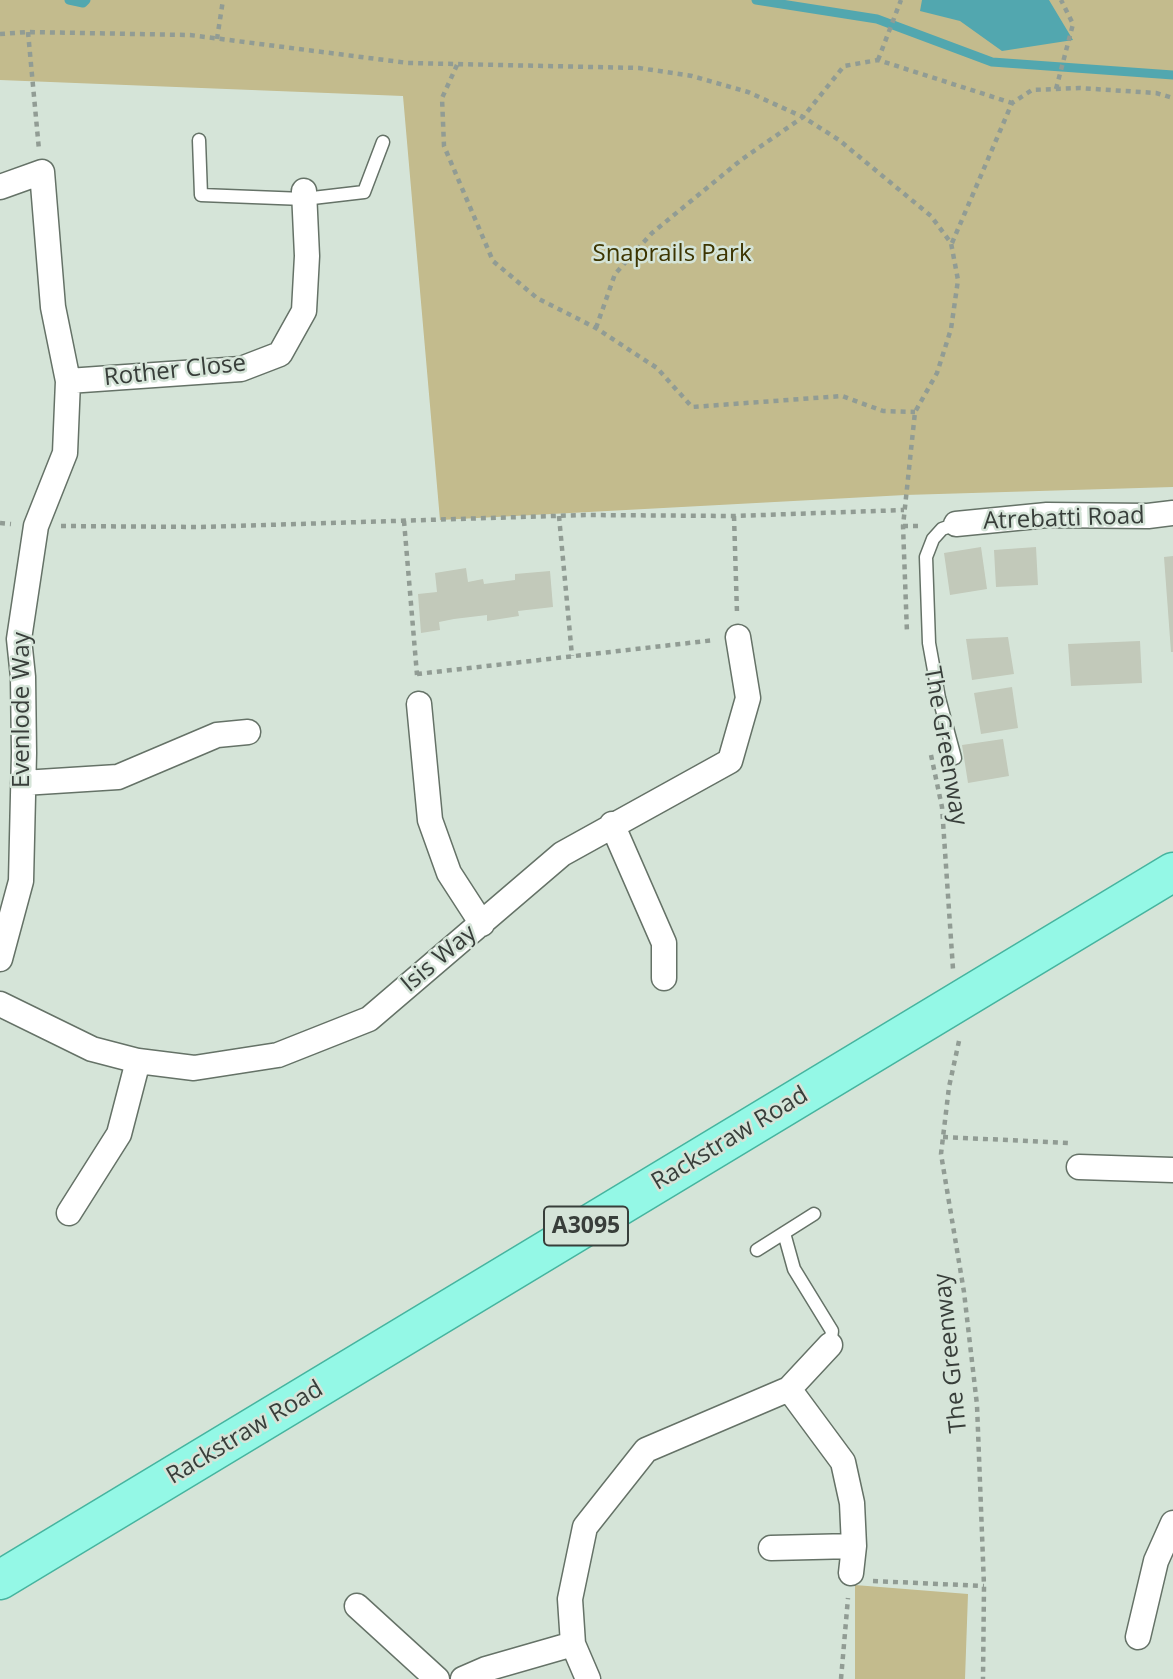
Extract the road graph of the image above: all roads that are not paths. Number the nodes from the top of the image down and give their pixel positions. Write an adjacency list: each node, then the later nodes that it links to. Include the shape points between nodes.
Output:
1 (199, 140): 4 (lane, via 201,195)
2 (383, 142): 4 (lane, via 365,192)
3 (0, 187): 5 (street, Evenlode Way, via 42,172 53,307)
4 (304, 195): 5 (street, Rother Close, via 304,311 280,354 241,369)
5 (68, 380): 9 (street, Evenlode Way, via 65,453 36,526)
6 (1173, 513): 7 (street, Atrebatti Road, via 1047,515)
7 (956, 524): 12 (lane, via 942,529 926,557 929,643)
8 (738, 637): 14 (street, Isis Way, via 748,698 730,761)
9 (12, 680): 13 (street, Evenlode Way)
10 (419, 704): 16 (street, via 430,820 449,873)
11 (248, 732): 13 (street, via 218,735 118,777)
12 (955, 758)
13 (23, 783): 17 (street, Evenlode Way, via 21,881)
14 (612, 824): 16 (street, Isis Way, via 562,854); 18 (street, via 664,943)
15 (1173, 872): 33 (main road, Rackstraw Road / A3095)
16 (482, 923): 20 (street, Isis Way, via 369,1019 278,1055 194,1068)
17 (0, 959)
18 (664, 978)
19 (0, 1004): 20 (street, Isis Way, via 92,1049)
20 (138, 1061): 23 (street, via 119,1134)
21 (1076, 1155): 22 (street)
22 (1173, 1170)
23 (69, 1213)
24 (814, 1214): 25 (lane)
25 (785, 1233): 26 (lane); 27 (lane, via 794,1269 832,1331)
26 (757, 1250)
27 (830, 1345): 28 (street)
28 (789, 1389): 30 (street, via 843,1462 852,1503); 36 (street, via 646,1450 585,1527 570,1599)
29 (1173, 1523): 35 (street, via 1156,1561)
30 (854, 1546): 31 (street); 32 (street)
31 (771, 1548)
32 (850, 1576)
33 (0, 1580)
34 (357, 1606): 37 (street)
35 (1138, 1637)
36 (573, 1643): 38 (street); 39 (street)
37 (437, 1679)
38 (463, 1679)
39 (588, 1679)

